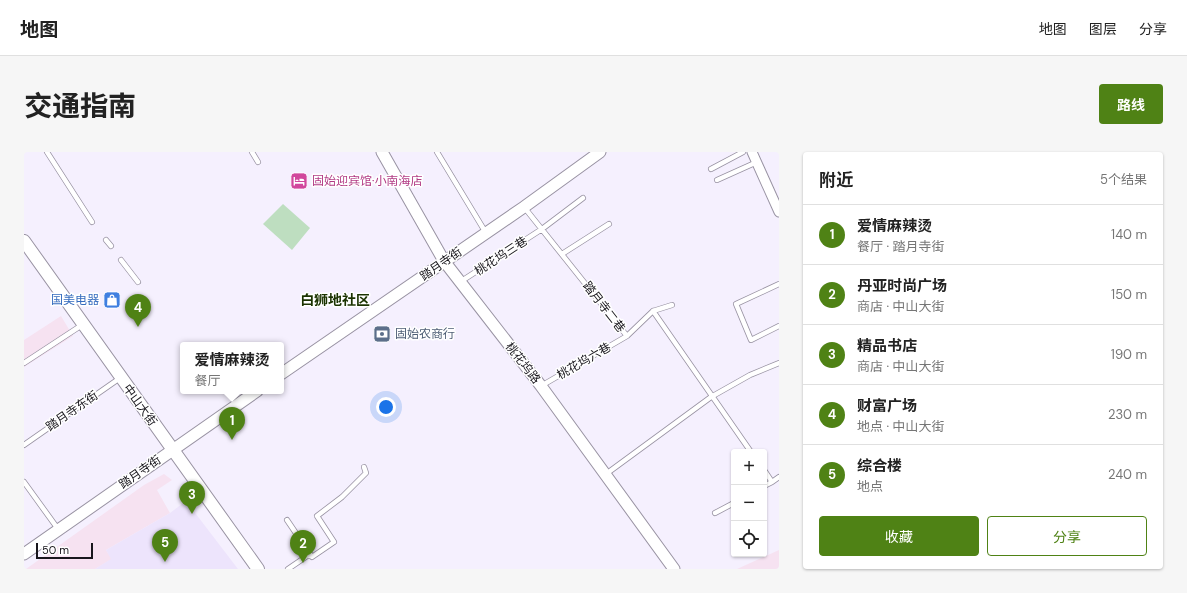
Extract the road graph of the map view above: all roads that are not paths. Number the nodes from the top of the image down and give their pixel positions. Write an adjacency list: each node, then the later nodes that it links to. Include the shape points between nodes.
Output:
1 (47, 152): 15 (lane)
2 (252, 152): 8 (lane)
3 (382, 152): 24 (street, 桃花坞路)
4 (437, 152): 18 (lane)
5 (600, 152): 13 (street, 踏月寺街)
6 (743, 152): 10 (lane)
7 (752, 152): 9 (street)
8 (258, 162)
9 (757, 162): 11 (lane); 14 (street)
10 (711, 169)
11 (717, 180)
12 (583, 198): 17 (lane, 桃花坞三巷)
13 (524, 207): 17 (lane, 踏月寺二巷); 18 (street, 踏月寺街)
14 (779, 212)
15 (92, 222)
16 (609, 224): 22 (lane)
17 (542, 229): 22 (lane, 踏月寺二巷); 26 (lane, 桃花坞三巷)
18 (486, 232): 24 (street, 踏月寺街)
19 (106, 240): 21 (lane)
20 (24, 241): 30 (main road, 中山大街)
21 (110, 246)
22 (562, 254): 32 (lane, 踏月寺二巷)
23 (122, 260): 25 (lane)
24 (444, 261): 26 (street, 桃花坞路); 35 (street, 踏月寺街)
25 (138, 282)
26 (460, 282): 37 (street, 桃花坞路)
27 (779, 284): 31 (lane, via 736,304 751,340)
28 (672, 305): 29 (lane)
29 (653, 311): 32 (lane, 踏月寺二巷); 39 (lane)
30 (84, 324): 33 (lane); 36 (main road, 中山大街)
31 (779, 326)
32 (627, 336): 37 (lane, 桃花坞六巷)
33 (24, 363)
34 (779, 363): 39 (lane, via 750,375)
35 (284, 372)
36 (120, 378): 40 (lane, 踏月寺东街); 41 (main road, 中山大街)
37 (541, 386): 44 (street, 桃花坞路)
38 (253, 394): 41 (street, 踏月寺街)
39 (711, 397): 42 (lane); 44 (lane)
40 (24, 445)
41 (173, 449): 53 (street, 踏月寺街); 56 (main road, 中山大街)
42 (749, 449)
43 (364, 467): 55 (lane, via 366,473 342,497 317,516 334,542 312,557)
44 (606, 474): 58 (street, 桃花坞路)
45 (767, 474): 48 (lane)
46 (779, 477): 48 (lane)
47 (24, 482): 53 (lane)
48 (772, 482): 49 (lane)
49 (766, 485)
50 (731, 504): 51 (lane)
51 (715, 513)
52 (287, 520): 55 (lane)
53 (58, 529): 54 (street, 踏月寺街)
54 (24, 554)
55 (310, 554): 57 (lane)
56 (258, 569)
57 (288, 569)
58 (674, 569)

